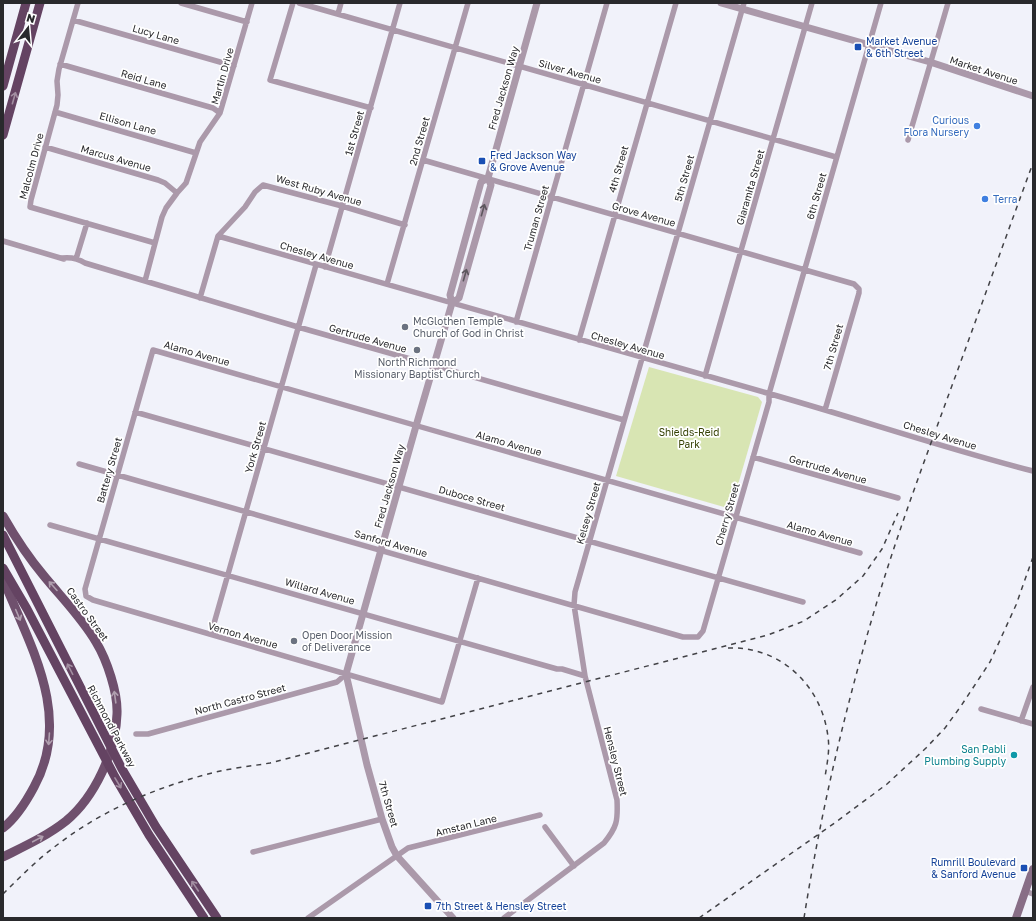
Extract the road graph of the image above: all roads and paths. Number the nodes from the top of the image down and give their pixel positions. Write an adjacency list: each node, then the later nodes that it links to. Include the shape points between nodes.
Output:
1 (26, 3): 31 (highway)
2 (40, 3): 38 (highway, one-way to 2)
3 (78, 3): 20 (street, Malcolm Drive)
4 (182, 3): 21 (street)
5 (252, 3): 21 (street, Martin Drive)
6 (293, 3): 34 (street, via 270,80)
7 (299, 3): 19 (street, Silver Avenue)
8 (342, 3): 19 (street)
9 (400, 3): 23 (street, 1st Street)
10 (468, 3): 25 (street, 2nd Street)
11 (537, 3): 29 (street, Fred Jackson Way)
12 (607, 3): 30 (street, Truman Street)
13 (676, 3): 33 (street, 4th Street)
14 (722, 3): 18 (street, Market Avenue)
15 (812, 3): 22 (street, Giaramita Street)
16 (881, 3): 24 (street, 6th Street)
17 (948, 3): 26 (street)
18 (743, 6): 22 (street, Market Avenue); 37 (street, 5th Street)
19 (338, 14): 23 (street, Silver Avenue)
20 (73, 20): 27 (street, Malcolm Drive); 28 (street, Lucy Lane)
21 (247, 22): 28 (street, Martin Drive)
22 (805, 27): 24 (street, Market Avenue); 39 (street, Giaramita Street)
23 (393, 30): 25 (street, Silver Avenue); 34 (street, 1st Street)
24 (869, 45): 26 (street, Market Avenue); 43 (street, 6th Street)
25 (455, 48): 29 (street, Silver Avenue); 44 (street, 2nd Street)
26 (930, 62): 32 (street, Market Avenue); 40 (street)
27 (60, 64): 35 (street, Malcolm Drive); 36 (street, Reid Lane, via 213,108)
28 (234, 66): 36 (street, Martin Drive)
29 (519, 66): 30 (street, Silver Avenue); 45 (street, Fred Jackson Way)
30 (583, 84): 33 (street, Silver Avenue); 47 (street, Truman Street)
31 (3, 86)
32 (1033, 96)
33 (647, 103): 37 (street, Silver Avenue); 49 (street, 4th Street)
34 (371, 108): 48 (street, 1st Street)
35 (55, 112): 41 (street, Malcolm Drive); 42 (street, Ellison Lane)
36 (220, 113): 42 (street, Martin Drive, via 200,142)
37 (710, 120): 39 (street, Silver Avenue); 52 (street, 5th Street)
38 (3, 135)
39 (773, 139): 43 (street, Silver Avenue); 56 (street, Giaramita Street)
40 (908, 140)
41 (45, 148): 46 (street, Marcus Avenue, via 158,180); 50 (street, Malcolm Drive, via 30,207)
42 (196, 153): 46 (street, Martin Drive, via 186,183)
43 (836, 158): 62 (street, 6th Street)
44 (423, 160): 45 (street, Grove Avenue); 51 (street, 2nd Street)
45 (488, 178): 47 (street, Grove Avenue); 67 (street, Fred Jackson Way, via 481,182 450,295)
46 (177, 193): 55 (street, Martin Drive, via 166,208)
47 (551, 196): 49 (street, Grove Avenue); 68 (street, Truman Street)
48 (342, 206): 51 (street, West Ruby Avenue); 53 (street, West Ruby Avenue, via 263,185); 61 (street, 1st Street)
49 (615, 214): 52 (street, Grove Avenue); 70 (street, 4th Street)
50 (87, 223): 55 (street, Malcolm Drive); 58 (street)
51 (405, 225): 64 (street, 2nd Street)
52 (678, 233): 56 (street, Grove Avenue); 72 (street, 5th Street)
53 (218, 236): 60 (street, Chesley Avenue); 66 (street, West Ruby Avenue)
54 (3, 241): 57 (street)
55 (155, 243): 63 (street, Martin Drive)
56 (741, 251): 62 (street, Grove Avenue); 74 (street, Giaramita Street)
57 (62, 258): 58 (street); 59 (street, via 80,264)
58 (76, 259): 59 (street)
59 (86, 263): 63 (street, Gertrude Avenue)
60 (316, 265): 61 (street, Chesley Avenue); 69 (street, York Street)
61 (325, 267): 64 (street, Chesley Avenue)
62 (805, 269): 65 (street, Grove Avenue, via 854,284); 76 (street, 6th Street)
63 (145, 281): 66 (street, Gertrude Avenue)
64 (387, 284): 67 (street, Chesley Avenue)
65 (858, 289): 77 (street, 7th Street, via 859,293)
66 (200, 298): 69 (street, Gertrude Avenue)
67 (452, 303): 68 (street, Chesley Avenue); 73 (street, Fred Jackson Way)
68 (516, 322): 70 (street, Chesley Avenue)
69 (298, 327): 73 (street, Gertrude Avenue); 75 (street, York Street)
70 (579, 340): 72 (street, Chesley Avenue)
71 (153, 350): 75 (street, Alamo Avenue); 78 (street, Battery Street)
72 (642, 358): 74 (street, Chesley Avenue); 79 (street, Kelsey Street)
73 (433, 366): 79 (street, Gertrude Avenue); 80 (street, Fred Jackson Way)
74 (705, 376): 76 (street, Chesley Avenue)
75 (282, 387): 80 (street, Alamo Avenue); 81 (street, York Street)
76 (769, 394): 77 (street, Chesley Avenue); 82 (street, Cherry Street)
77 (825, 410): 84 (street, Chesley Avenue)
78 (135, 412): 81 (street, Duboce Street); 85 (street, Battery Street)
79 (624, 420): 86 (street, Kelsey Street)
80 (416, 426): 86 (street, Alamo Avenue); 87 (street, Fred Jackson Way)
81 (263, 448): 87 (street, Duboce Street); 89 (street, York Street)
82 (753, 457): 88 (street, Gertrude Avenue); 91 (street, Cherry Street)
83 (79, 464): 85 (street, Sanford Avenue)
84 (1033, 471)
85 (118, 475): 89 (street, Sanford Avenue); 94 (street, Battery Street)
86 (607, 480): 91 (street, Alamo Avenue); 95 (street, Kelsey Street)
87 (399, 487): 95 (street, Duboce Street); 96 (street, Fred Jackson Way)
88 (898, 498)
89 (246, 511): 96 (street, Sanford Avenue); 99 (street, York Street)
90 (3, 516): 123 (main road, Castro Street, one-way to 90, via 42,837 66,820 82,804 93,789 108,756 117,713 114,687 97,642 69,604 22,549)
91 (736, 518): 97 (street, Alamo Avenue); 101 (street, Cherry Street)
92 (50, 525): 94 (street, Willard Avenue)
93 (3, 535): 128 (highway, Richmond Parkway, one-way to 93, via 156,827 122,769)
94 (100, 538): 99 (street, Willard Avenue); 103 (street, Battery Street, via 85,590)
95 (589, 541): 101 (street, Duboce Street); 105 (street, Kelsey Street)
96 (381, 550): 100 (street, Sanford Avenue); 106 (street, Fred Jackson Way)
97 (860, 553)
98 (3, 568): 127 (highway, one-way to 127, via 114,777)
99 (228, 575): 106 (street, Willard Avenue); 107 (street, York Street)
100 (478, 578): 105 (street, Sanford Avenue); 109 (street)
101 (718, 578): 104 (street, Duboce Street); 108 (street, Cherry Street, via 703,631)
102 (3, 579): 120 (main road, one-way to 120, via 38,663 47,692 51,721 49,748 38,780 25,804)
103 (86, 596): 107 (street, Vernon Avenue)
104 (803, 602)
105 (574, 606): 108 (street, Sanford Avenue, via 683,637); 111 (street, Kelsey Street)
106 (363, 613): 109 (street, Willard Avenue); 110 (street, Fred Jackson Way)
107 (211, 634): 110 (street, Vernon Avenue)
108 (698, 638)
109 (460, 641): 110 (street, Vernon Avenue, via 442,702); 111 (street, Willard Avenue)
110 (346, 674): 116 (street, North Castro Street, via 337,682 148,734); 118 (street, 7th Street)
111 (585, 676): 124 (street, Hensley Street, via 617,800 618,816 614,832)
112 (1033, 687): 114 (street)
113 (981, 710): 114 (street)
114 (1021, 721): 115 (street)
115 (1033, 724)
116 (136, 734)
117 (540, 815): 122 (street, Amstan Lane, via 408,848)
118 (382, 819): 121 (street); 122 (street, 7th Street)
119 (545, 827): 124 (street)
120 (3, 828)
121 (253, 852)
122 (397, 856): 129 (street, Amstan Lane); 130 (street, 7th Street)
123 (3, 857)
124 (574, 866): 131 (street, Hensley Street)
125 (1033, 868): 126 (main road)
126 (1029, 892): 132 (main road)
127 (204, 918)
128 (217, 918)
129 (308, 918)
130 (453, 918)
131 (504, 918)
132 (1016, 918)

